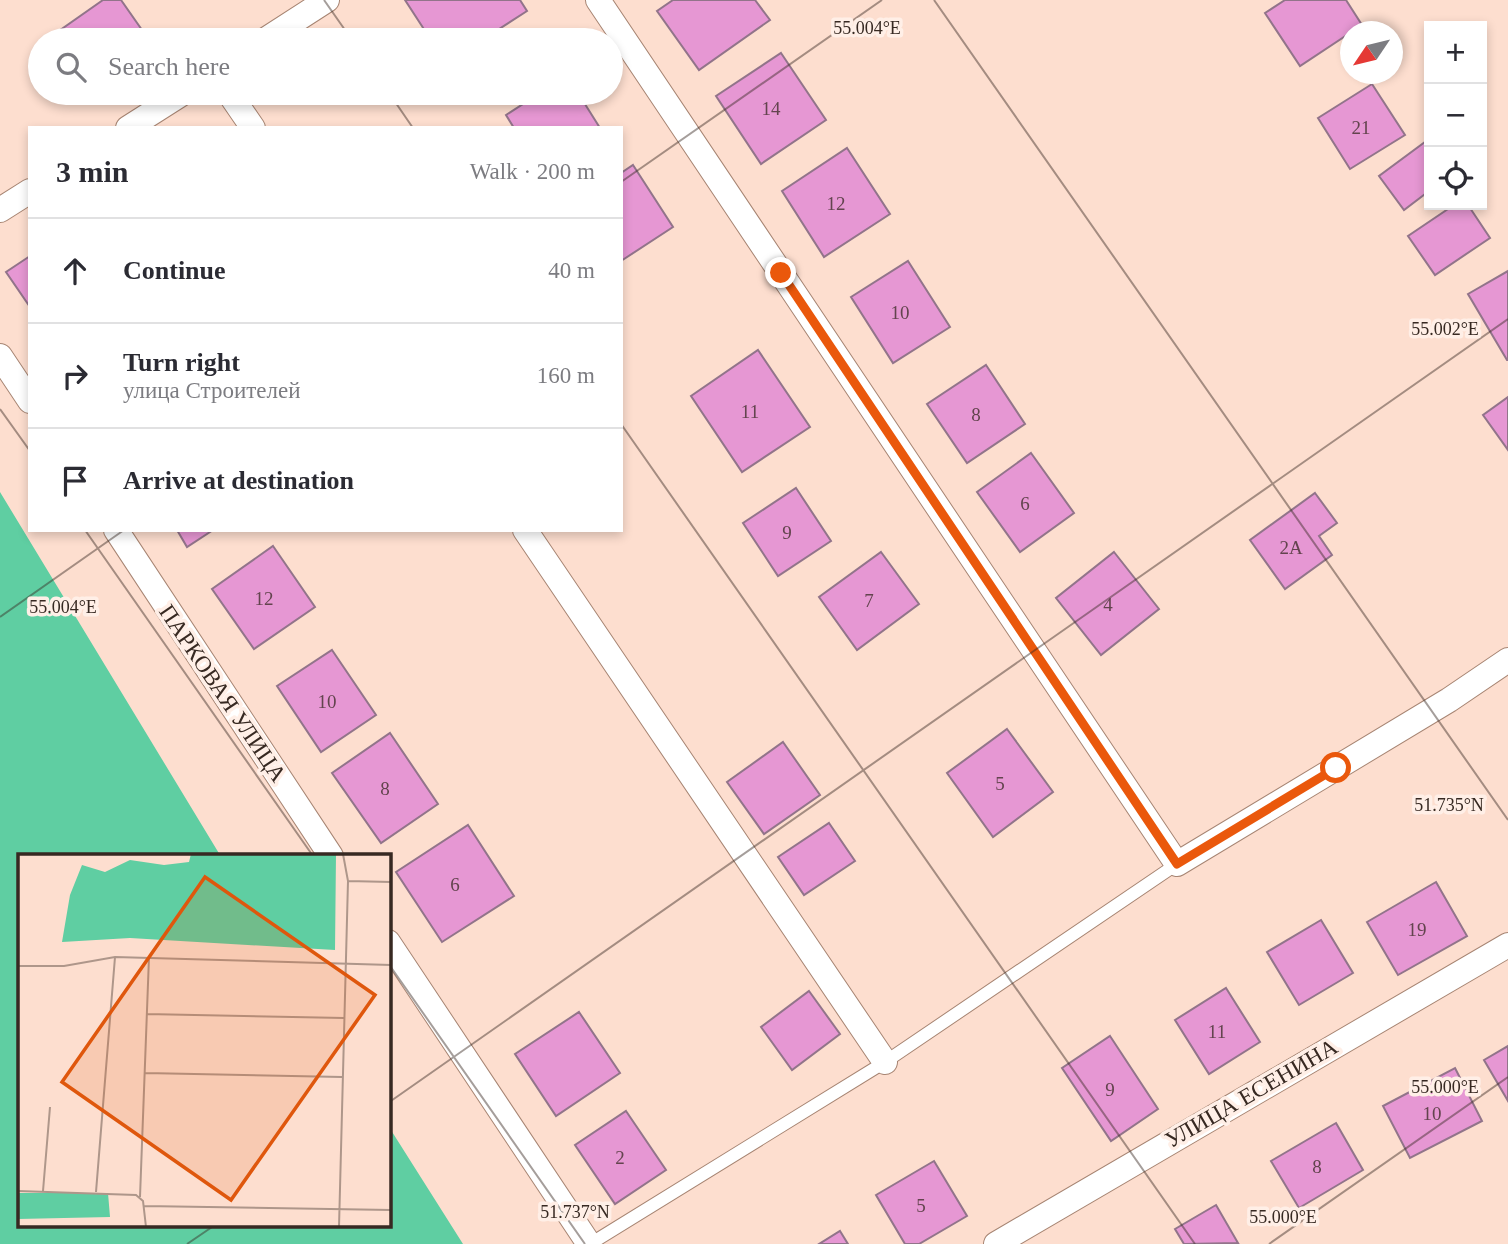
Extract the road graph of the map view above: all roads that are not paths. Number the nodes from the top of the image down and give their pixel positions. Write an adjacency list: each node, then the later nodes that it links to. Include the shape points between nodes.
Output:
1 (327, 0): 3 (street)
2 (598, 0): 4 (street)
3 (284, 28)
4 (617, 28)
5 (623, 37): 18 (street)
6 (164, 105): 8 (street)
7 (237, 105): 9 (street)
8 (131, 126)
9 (252, 126)
10 (28, 192): 11 (street)
11 (0, 210)
12 (0, 356): 13 (street)
13 (28, 398)
14 (117, 532): 17 (street, ПАРКОВАЯ УЛИЦА)
15 (526, 532): 21 (street)
16 (1508, 660): 18 (street)
17 (330, 854)
18 (1177, 864): 21 (lane)
19 (390, 945): 22 (street)
20 (1508, 945): 23 (street, УЛИЦА ЕСЕНИНА)
21 (885, 1062): 22 (lane)
22 (589, 1244)
23 (996, 1244)

